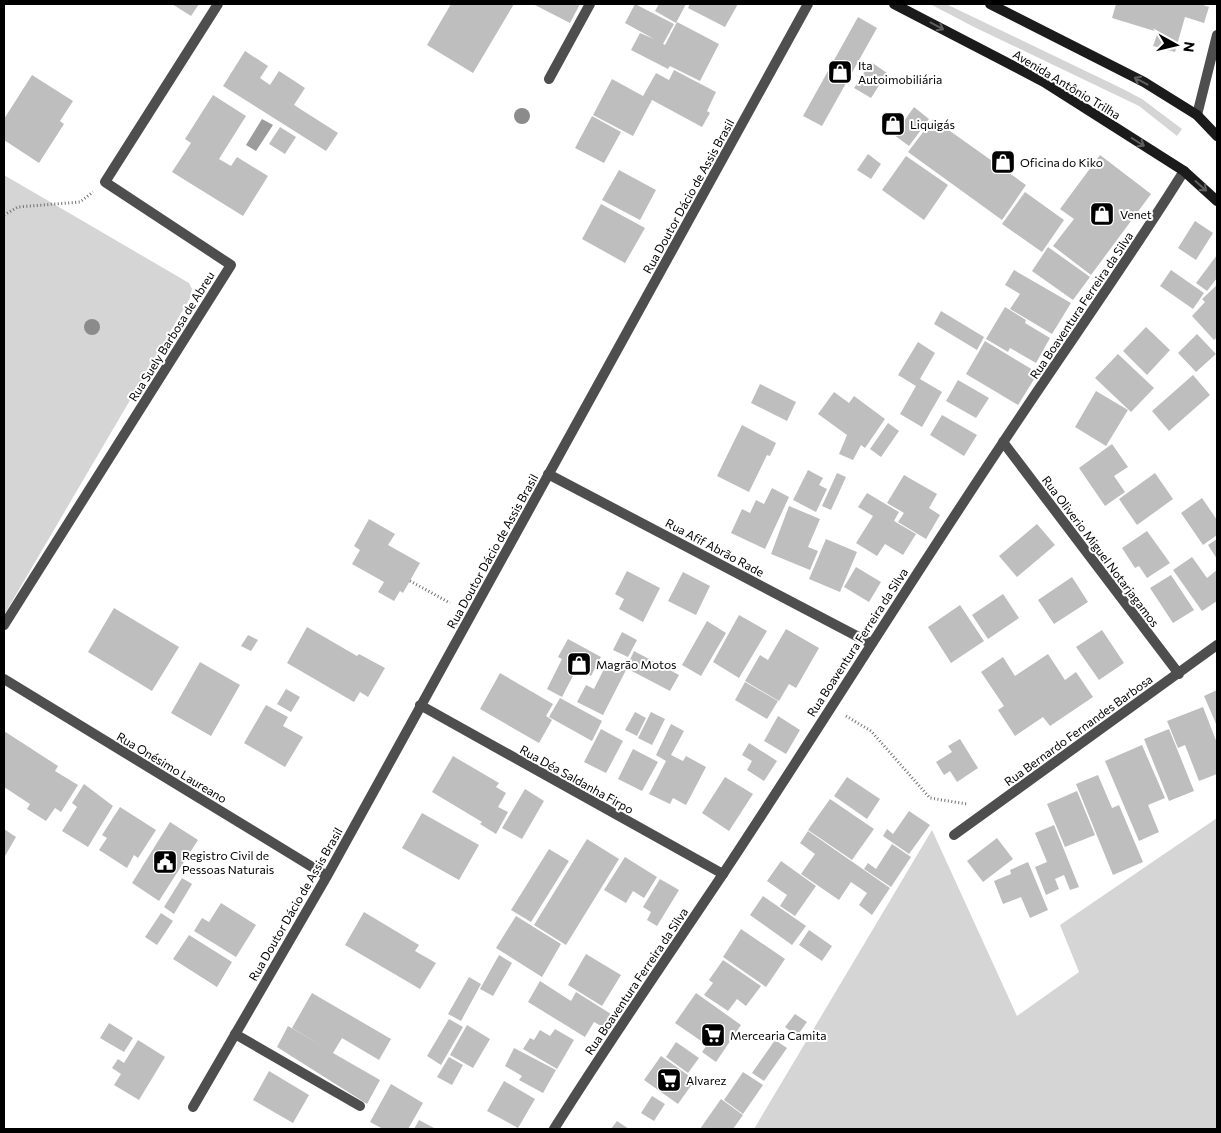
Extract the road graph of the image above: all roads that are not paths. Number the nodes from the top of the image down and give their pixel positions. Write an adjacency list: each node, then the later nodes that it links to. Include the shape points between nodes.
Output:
1 (218, 4): 14 (street, Rua Suely Barbosa de Abreu, via 105,182 231,265)
2 (590, 4): 7 (street)
3 (808, 4): 13 (street, Rua Doutor Dácio de Assis Brasil)
4 (894, 4): 10 (main road, Avenida Antônio Trilha, one-way to 10, via 1044,82)
5 (990, 4): 8 (main road, one-way to 5, via 1144,82)
6 (1217, 35): 8 (street)
7 (549, 79)
8 (1197, 115): 9 (main road)
9 (1217, 136)
10 (1184, 171): 11 (main road, Avenida Antônio Trilha, one-way to 11); 12 (street, Rua Boaventura Ferreira da Silva)
11 (1217, 202)
12 (1003, 442): 15 (street, Rua Boaventura Ferreira da Silva); 17 (street, Rua Oliverio Miguel Notarjagamos)
13 (548, 474): 15 (street, Rua Afif Abrão Rade); 19 (street, Rua Doutor Dácio de Assis Brasil)
14 (4, 625)
15 (870, 643): 21 (street, Rua Boaventura Ferreira da Silva)
16 (1217, 645): 17 (street, Rua Bernardo Fernandes Barbosa)
17 (1179, 674): 20 (street, Rua Bernardo Fernandes Barbosa)
18 (4, 679): 22 (street, Rua Onésimo Laureano)
19 (420, 705): 21 (street, Rua Déa Saldanha Firpo); 22 (street, Rua Doutor Dácio de Assis Brasil)
20 (954, 835)
21 (723, 874): 26 (street, Rua Boaventura Ferreira da Silva)
22 (327, 876): 23 (street, Rua Doutor Dácio de Assis Brasil)
23 (235, 1034): 24 (street); 25 (street, Rua Doutor Dácio de Assis Brasil)
24 (360, 1106)
25 (193, 1107)
26 (554, 1129)

